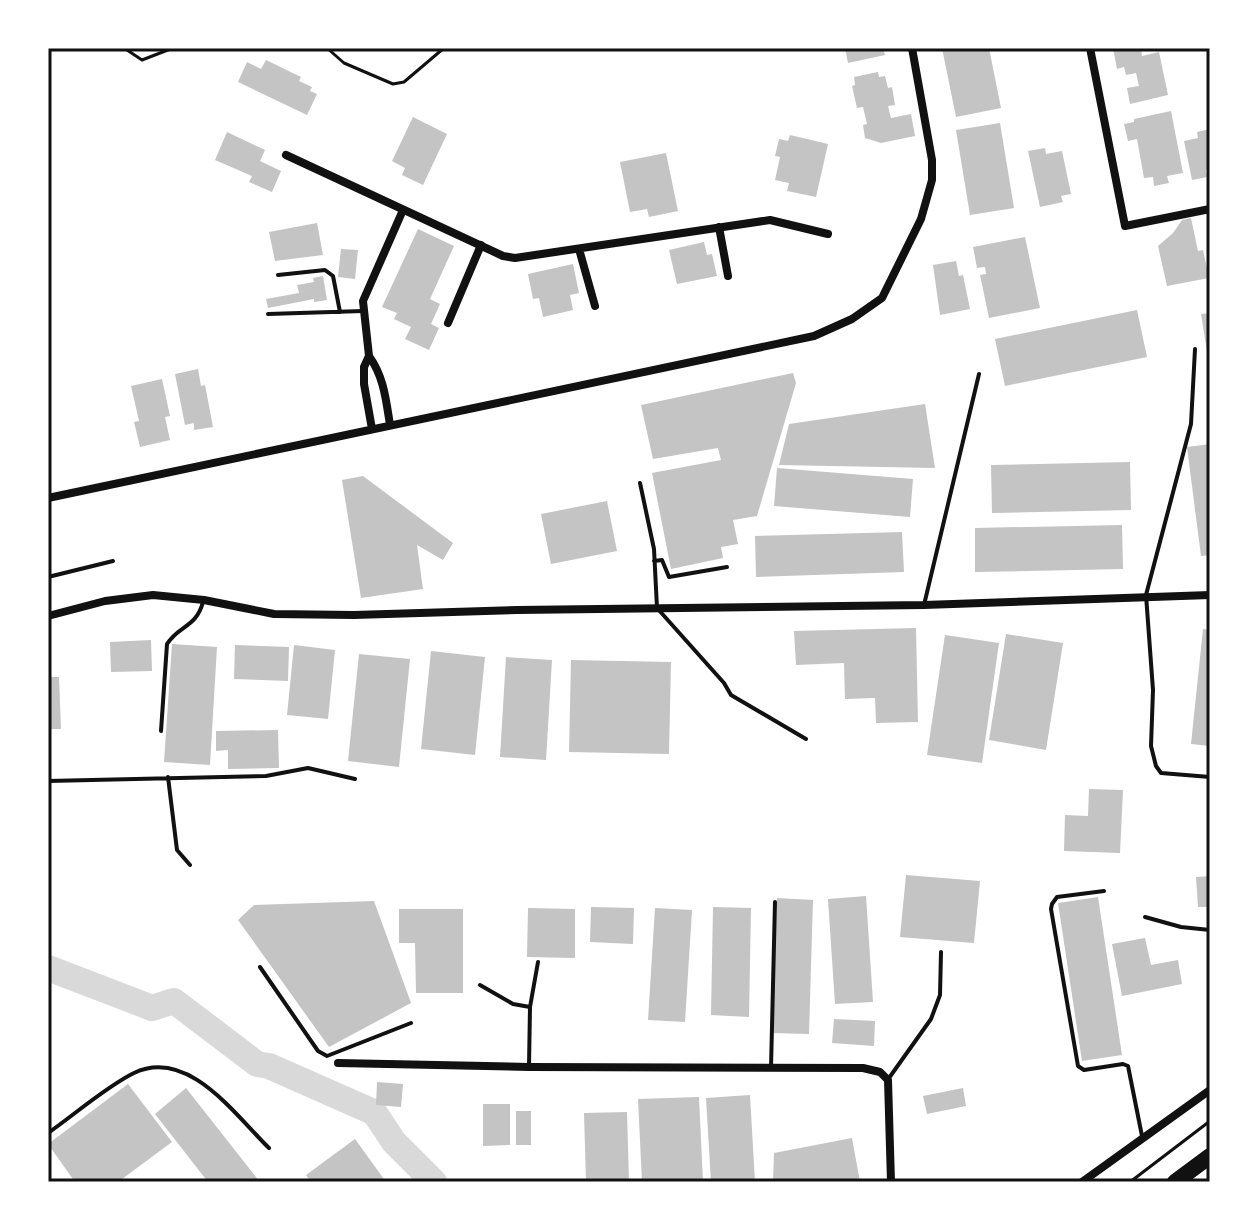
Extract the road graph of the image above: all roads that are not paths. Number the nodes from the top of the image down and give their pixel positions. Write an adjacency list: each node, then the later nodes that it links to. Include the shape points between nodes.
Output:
1 (912, 48): 20 (street, via 932,180 921,219 882,298 814,336)
2 (1090, 48): 4 (street, via 1125,226)
3 (286, 155): 5 (street)
4 (1210, 209)
5 (403, 210): 8 (street); 13 (street)
6 (719, 227): 7 (street, via 770,220); 9 (street); 11 (street)
7 (828, 234)
8 (481, 245): 9 (street, via 515,258); 16 (street)
9 (579, 249): 12 (street)
10 (278, 275): 14 (lane, via 325,270 333,276)
11 (728, 276)
12 (595, 306)
13 (363, 311): 14 (lane); 18 (street)
14 (340, 312): 15 (lane)
15 (268, 314)
16 (448, 323)
17 (1195, 349): 28 (lane, via 1191,424)
18 (369, 356): 20 (street, via 382,379); 21 (street, via 364,384)
19 (979, 374): 31 (lane)
20 (390, 425): 21 (street)
21 (372, 429): 23 (street)
22 (640, 483): 25 (lane)
23 (48, 498)
24 (113, 561): 27 (lane)
25 (654, 561): 26 (lane, via 662,560 669,577); 32 (lane)
26 (727, 567)
27 (48, 577)
28 (1146, 595): 29 (street); 31 (street); 37 (lane, via 1153,690 1150,734 1156,766 1169,775)
29 (1210, 595)
30 (204, 600): 32 (street, via 274,614); 33 (street, via 153,595); 34 (lane, via 200,615 167,644)
31 (924, 605): 32 (street)
32 (657, 608): 35 (lane, via 731,695)
33 (48, 616)
34 (161, 731)
35 (806, 739)
36 (168, 777): 38 (lane, via 266,776 308,768); 39 (lane); 40 (lane, via 177,850)
37 (1210, 777)
38 (355, 779)
39 (48, 781)
40 (190, 865)
41 (1104, 891): 59 (lane, via 1057,897 1051,909 1078,1066 1128,1066)
42 (775, 902): 55 (lane)
43 (1145, 917): 44 (lane)
44 (1210, 930)
45 (941, 952): 56 (lane, via 940,995 931,1019)
46 (538, 962): 49 (lane)
47 (260, 967): 51 (lane, via 322,1054)
48 (480, 985): 49 (lane, via 513,1004)
49 (530, 1007): 54 (lane)
50 (411, 1023): 51 (lane)
51 (352, 1048): 53 (lane)
52 (338, 1063): 53 (street)
53 (355, 1064): 54 (street)
54 (529, 1067): 55 (street)
55 (771, 1068): 56 (street, via 863,1068)
56 (888, 1080): 62 (street)
57 (1210, 1090): 59 (street)
58 (48, 1133): 60 (lane, via 132,1074 164,1066 206,1085)
59 (1143, 1138): 63 (street)
60 (269, 1148)
61 (1210, 1156): 64 (highway)
62 (891, 1182)
63 (1082, 1182)
64 (1175, 1182)

